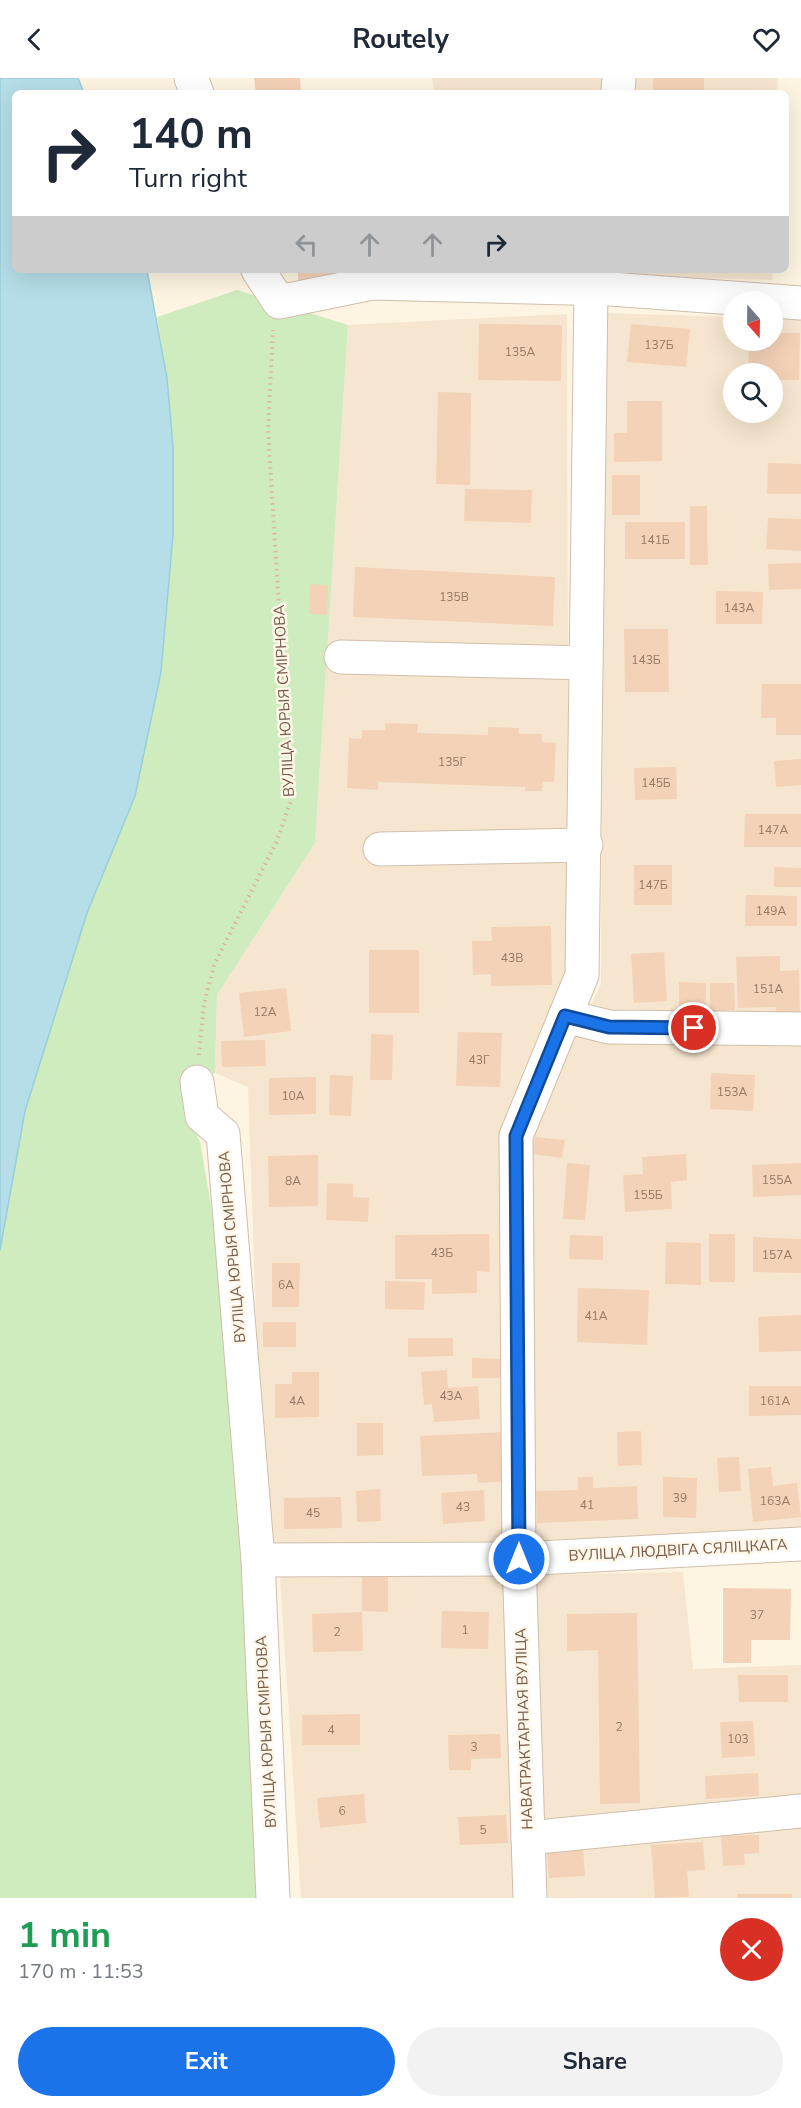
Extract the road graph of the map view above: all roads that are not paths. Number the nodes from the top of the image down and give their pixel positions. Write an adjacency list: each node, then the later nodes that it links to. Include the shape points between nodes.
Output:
1 (260, 273): 2 (street, via 279,302)
2 (371, 276): 3 (street)
3 (604, 283): 4 (street); 6 (street)
4 (801, 303)
5 (340, 657): 6 (street)
6 (586, 663): 7 (street)
7 (586, 845): 8 (street); 9 (street, via 582,975)
8 (380, 849)
9 (565, 1016): 10 (street, via 609,1027); 13 (street, via 516,1136)
10 (801, 1029)
11 (197, 1082): 14 (street, ВУЛІЦА ЮРЫЯ СМІРНОВА, via 202,1116 223,1134)
12 (801, 1544): 13 (street, ВУЛІЦА ЛЮДВІГА СЯЛІЦКАГА)
13 (519, 1559): 14 (street, ВУЛІЦА ЛЮДВІГА СЯЛІЦКАГА); 16 (street, НАВАТРАКТАРНАЯ ВУЛІЦА)
14 (258, 1560): 17 (street, ВУЛІЦА ЮРЫЯ СМІРНОВА)
15 (801, 1811): 16 (street)
16 (528, 1838): 18 (street, НАВАТРАКТАРНАЯ ВУЛІЦА)
17 (273, 1898)
18 (530, 1898)

